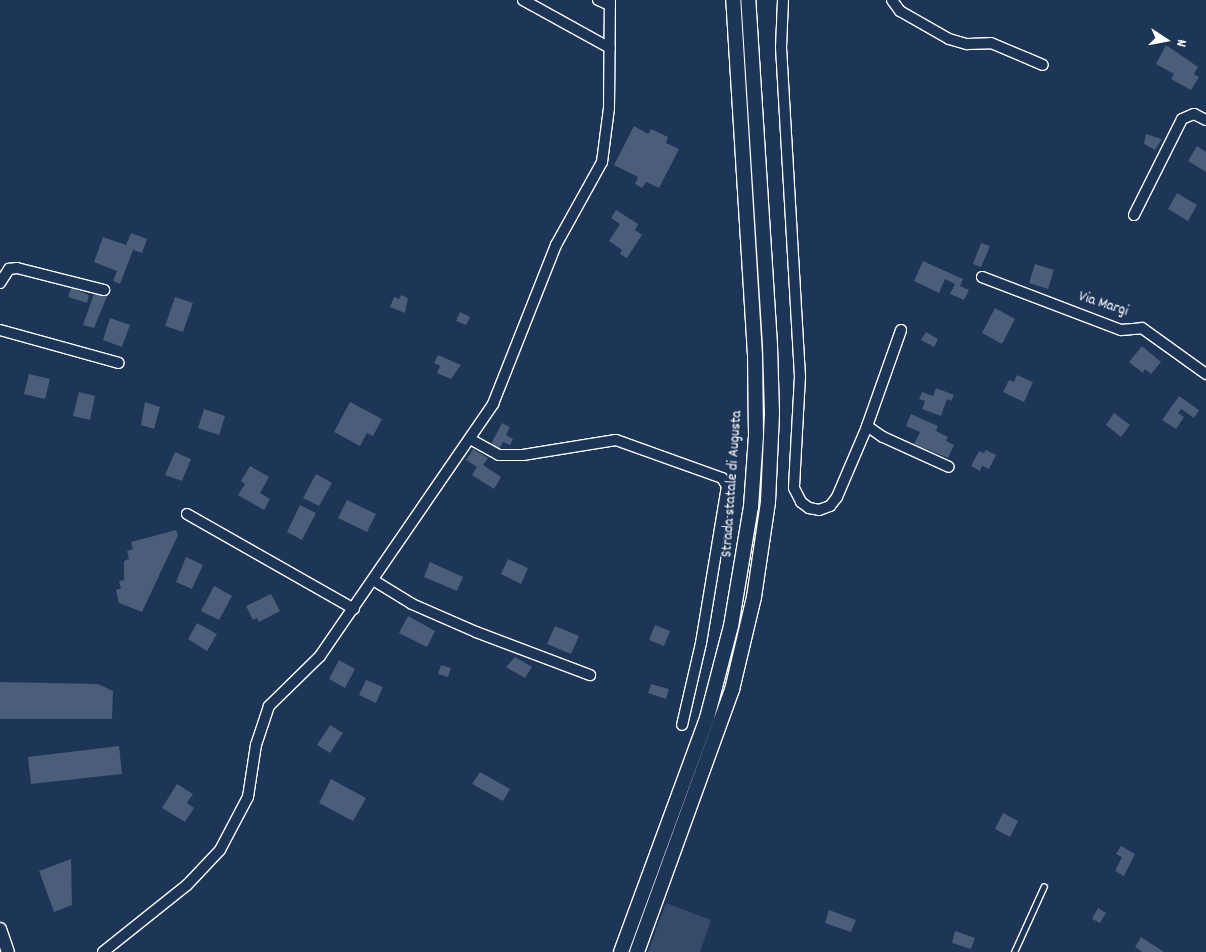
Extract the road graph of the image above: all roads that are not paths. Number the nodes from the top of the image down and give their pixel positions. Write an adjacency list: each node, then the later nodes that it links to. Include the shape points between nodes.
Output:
1 (523, 0): 8 (street)
2 (598, 0): 7 (street)
3 (733, 0): 31 (main road, Strada statale di Augusta, via 755,355 756,435 751,507 731,626 707,718)
4 (748, 0): 32 (main road, via 770,345 772,413 768,502 754,597 732,690)
5 (783, 0): 19 (street, via 781,47 800,376 794,488 801,502 819,510 833,501)
6 (892, 0): 9 (street, via 900,11 949,39 967,44 992,43)
7 (610, 3): 8 (street)
8 (610, 48): 20 (street, via 608,135 602,162 556,245 493,404)
9 (1042, 65)
10 (1206, 120): 11 (street, via 1194,114 1182,119)
11 (1134, 215)
12 (982, 277): 18 (street, Via Margi, via 1121,330 1142,328)
13 (0, 283): 14 (street, via 8,269 17,268)
14 (104, 290)
15 (0, 330): 17 (street)
16 (901, 330): 19 (street)
17 (120, 363)
18 (1206, 374)
19 (867, 426): 21 (street)
20 (470, 439): 23 (street); 26 (street, via 489,453 507,455 616,440 722,478 727,486 701,643)
21 (949, 467)
22 (187, 514): 24 (street)
23 (373, 580): 24 (street); 25 (street, via 412,604)
24 (354, 609): 30 (street, via 320,656 282,691 263,716 248,797 220,850 187,885)
25 (590, 675)
26 (682, 725)
27 (1044, 886): 33 (lane)
28 (0, 930): 29 (street)
29 (8, 952)
30 (103, 952)
31 (621, 952)
32 (637, 952)
33 (1014, 952)

